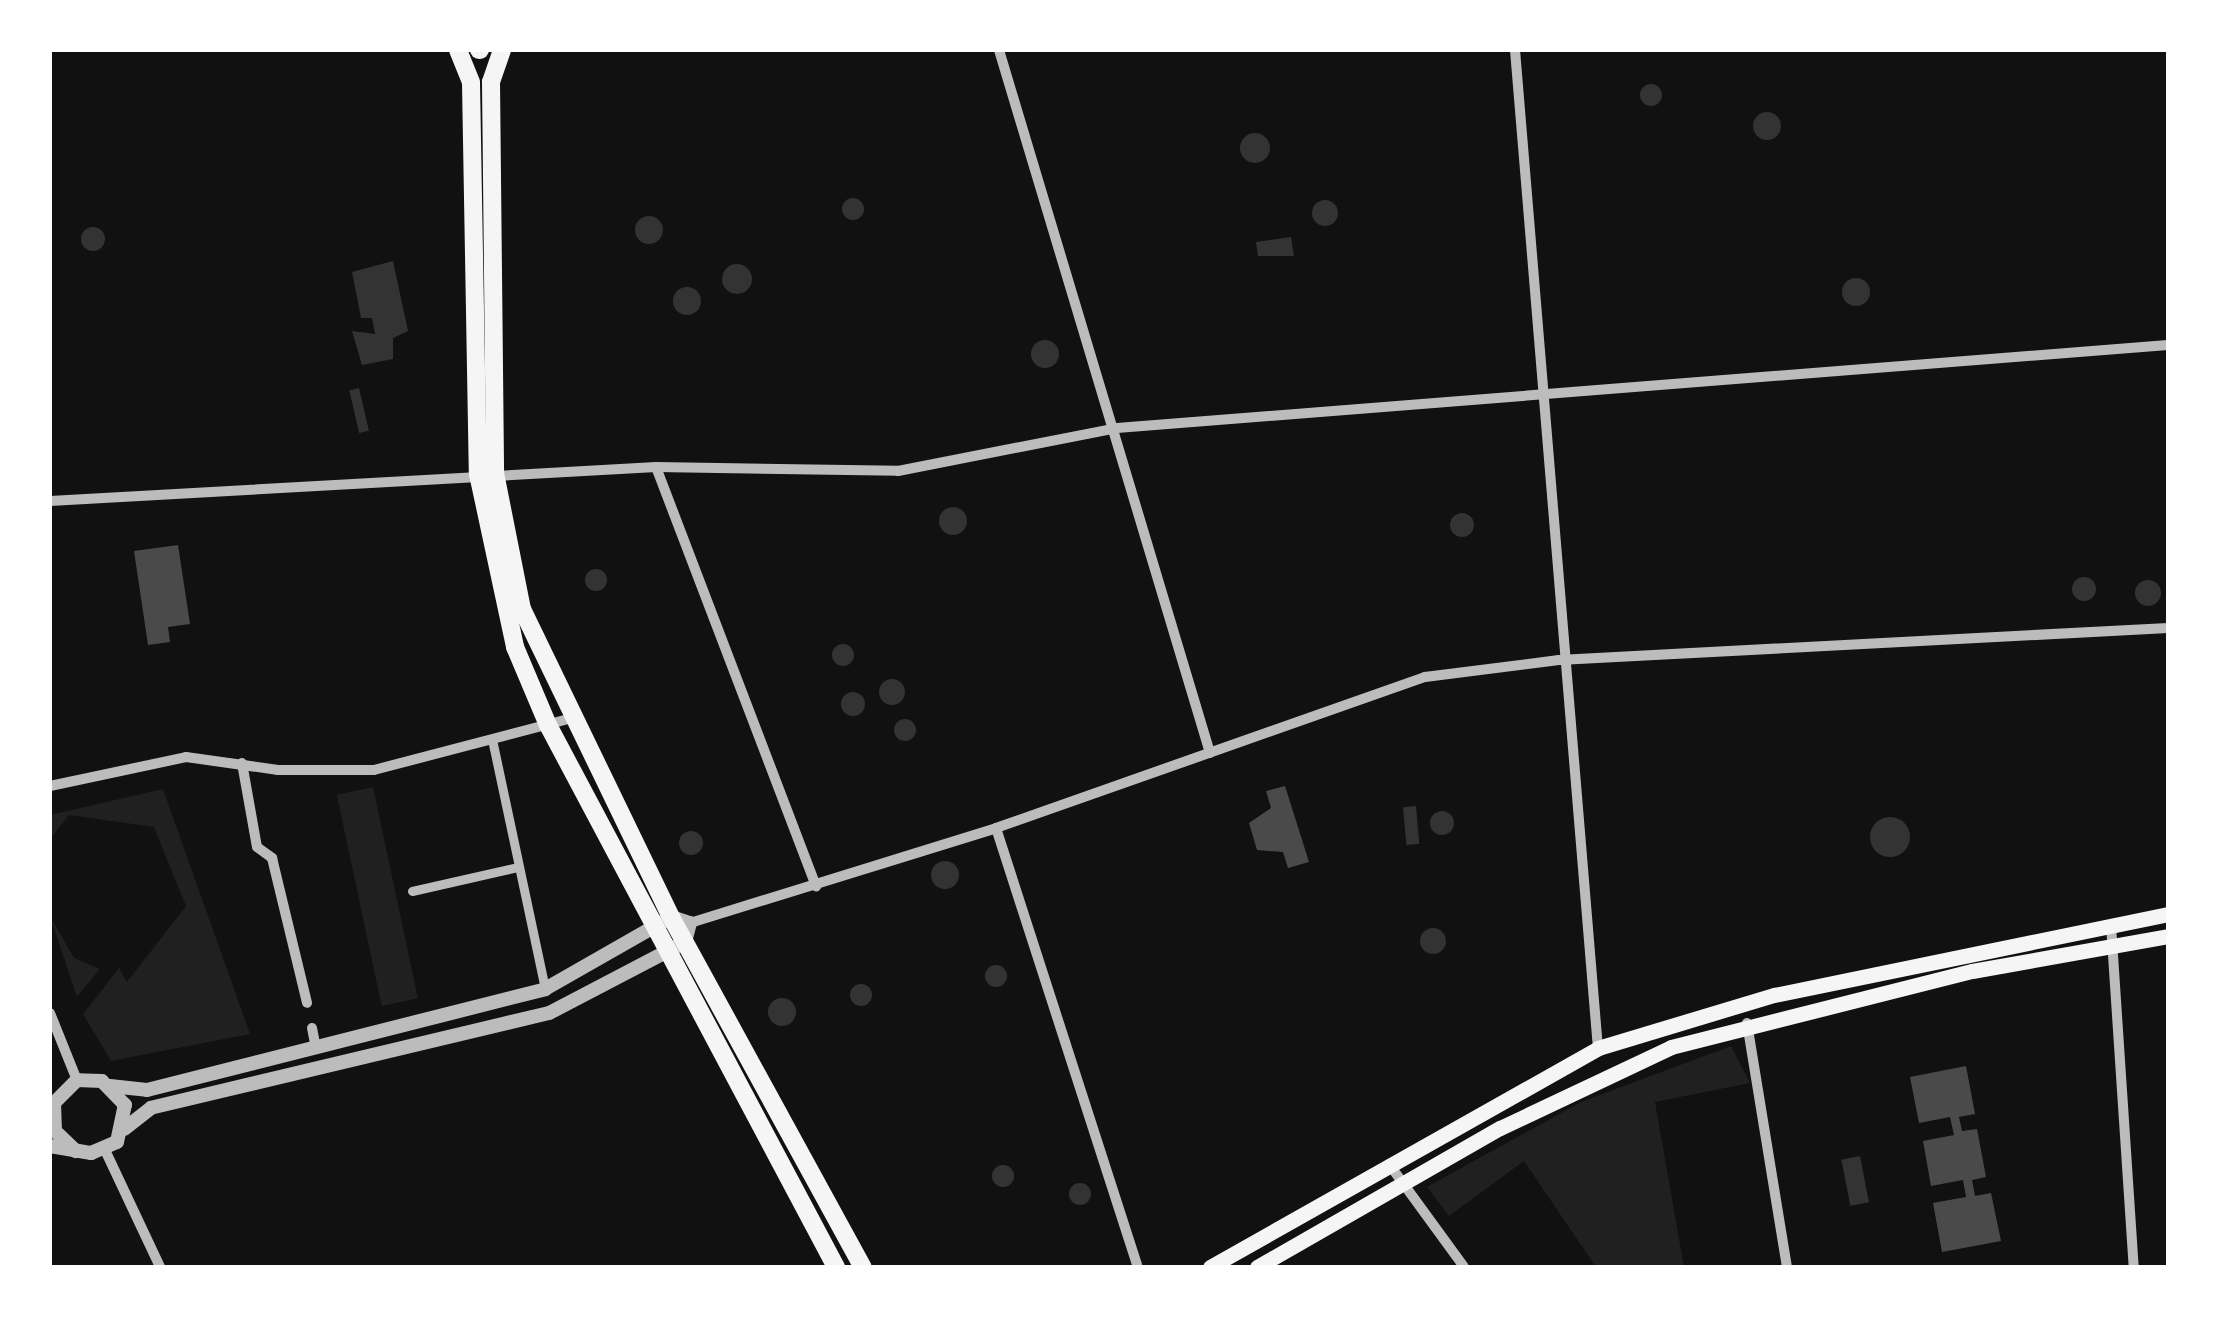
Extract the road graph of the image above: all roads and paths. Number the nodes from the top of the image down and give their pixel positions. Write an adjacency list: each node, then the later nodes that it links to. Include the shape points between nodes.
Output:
1 (458, 50): 9 (main road, via 471,83)
2 (502, 50): 9 (main road, via 491,82)
3 (998, 50): 7 (street)
4 (1515, 50): 6 (street)
5 (2168, 346): 6 (street)
6 (1550, 394): 7 (street); 12 (street)
7 (1117, 428): 8 (street, via 898,471); 16 (street)
8 (656, 468): 9 (street); 21 (street)
9 (487, 474): 10 (street); 13 (main road, via 522,609); 14 (main road, via 491,566)
10 (50, 501)
11 (2168, 628): 12 (street)
12 (1560, 660): 16 (street, via 1426,677); 37 (street)
13 (569, 720): 14 (street); 24 (main road)
14 (548, 726): 15 (street); 24 (main road)
15 (493, 744): 17 (street, via 374,770); 20 (street)
16 (1210, 753): 19 (street)
17 (242, 763): 18 (street, via 150,761); 32 (street)
18 (50, 786)
19 (996, 828): 21 (street); 51 (street)
20 (518, 867): 22 (street); 31 (street)
21 (816, 887): 25 (street)
22 (412, 890)
23 (2168, 914): 26 (main road)
24 (663, 922): 25 (street); 28 (main road); 31 (street)
25 (690, 923): 28 (street)
26 (2111, 926): 29 (street); 30 (main road)
27 (2168, 936): 29 (main road)
28 (676, 946): 42 (street, via 548,1013 150,1108); 49 (main road); 50 (main road)
29 (2112, 946): 33 (main road); 56 (street)
30 (1828, 984): 33 (street); 37 (main road)
31 (545, 989): 38 (street)
32 (307, 1002)
33 (1832, 1003): 35 (main road)
34 (50, 1012): 39 (street)
35 (1746, 1024): 47 (main road, via 1606,1072); 55 (street)
36 (312, 1028): 38 (street)
37 (1598, 1048): 46 (main road)
38 (316, 1049): 40 (street, via 148,1090)
39 (77, 1080): 40 (street); 41 (street)
40 (110, 1086): 42 (street, via 125,1105)
41 (52, 1105): 45 (street, via 56,1131)
42 (124, 1129): 44 (street)
43 (50, 1146): 45 (street)
44 (105, 1150): 45 (street); 48 (street)
45 (76, 1151)
46 (1388, 1164): 47 (street); 52 (main road)
47 (1402, 1183): 53 (main road); 54 (street)
48 (160, 1267)
49 (836, 1267)
50 (863, 1267)
51 (1138, 1267)
52 (1210, 1267)
53 (1258, 1267)
54 (1464, 1267)
55 (1787, 1267)
56 (2134, 1267)

